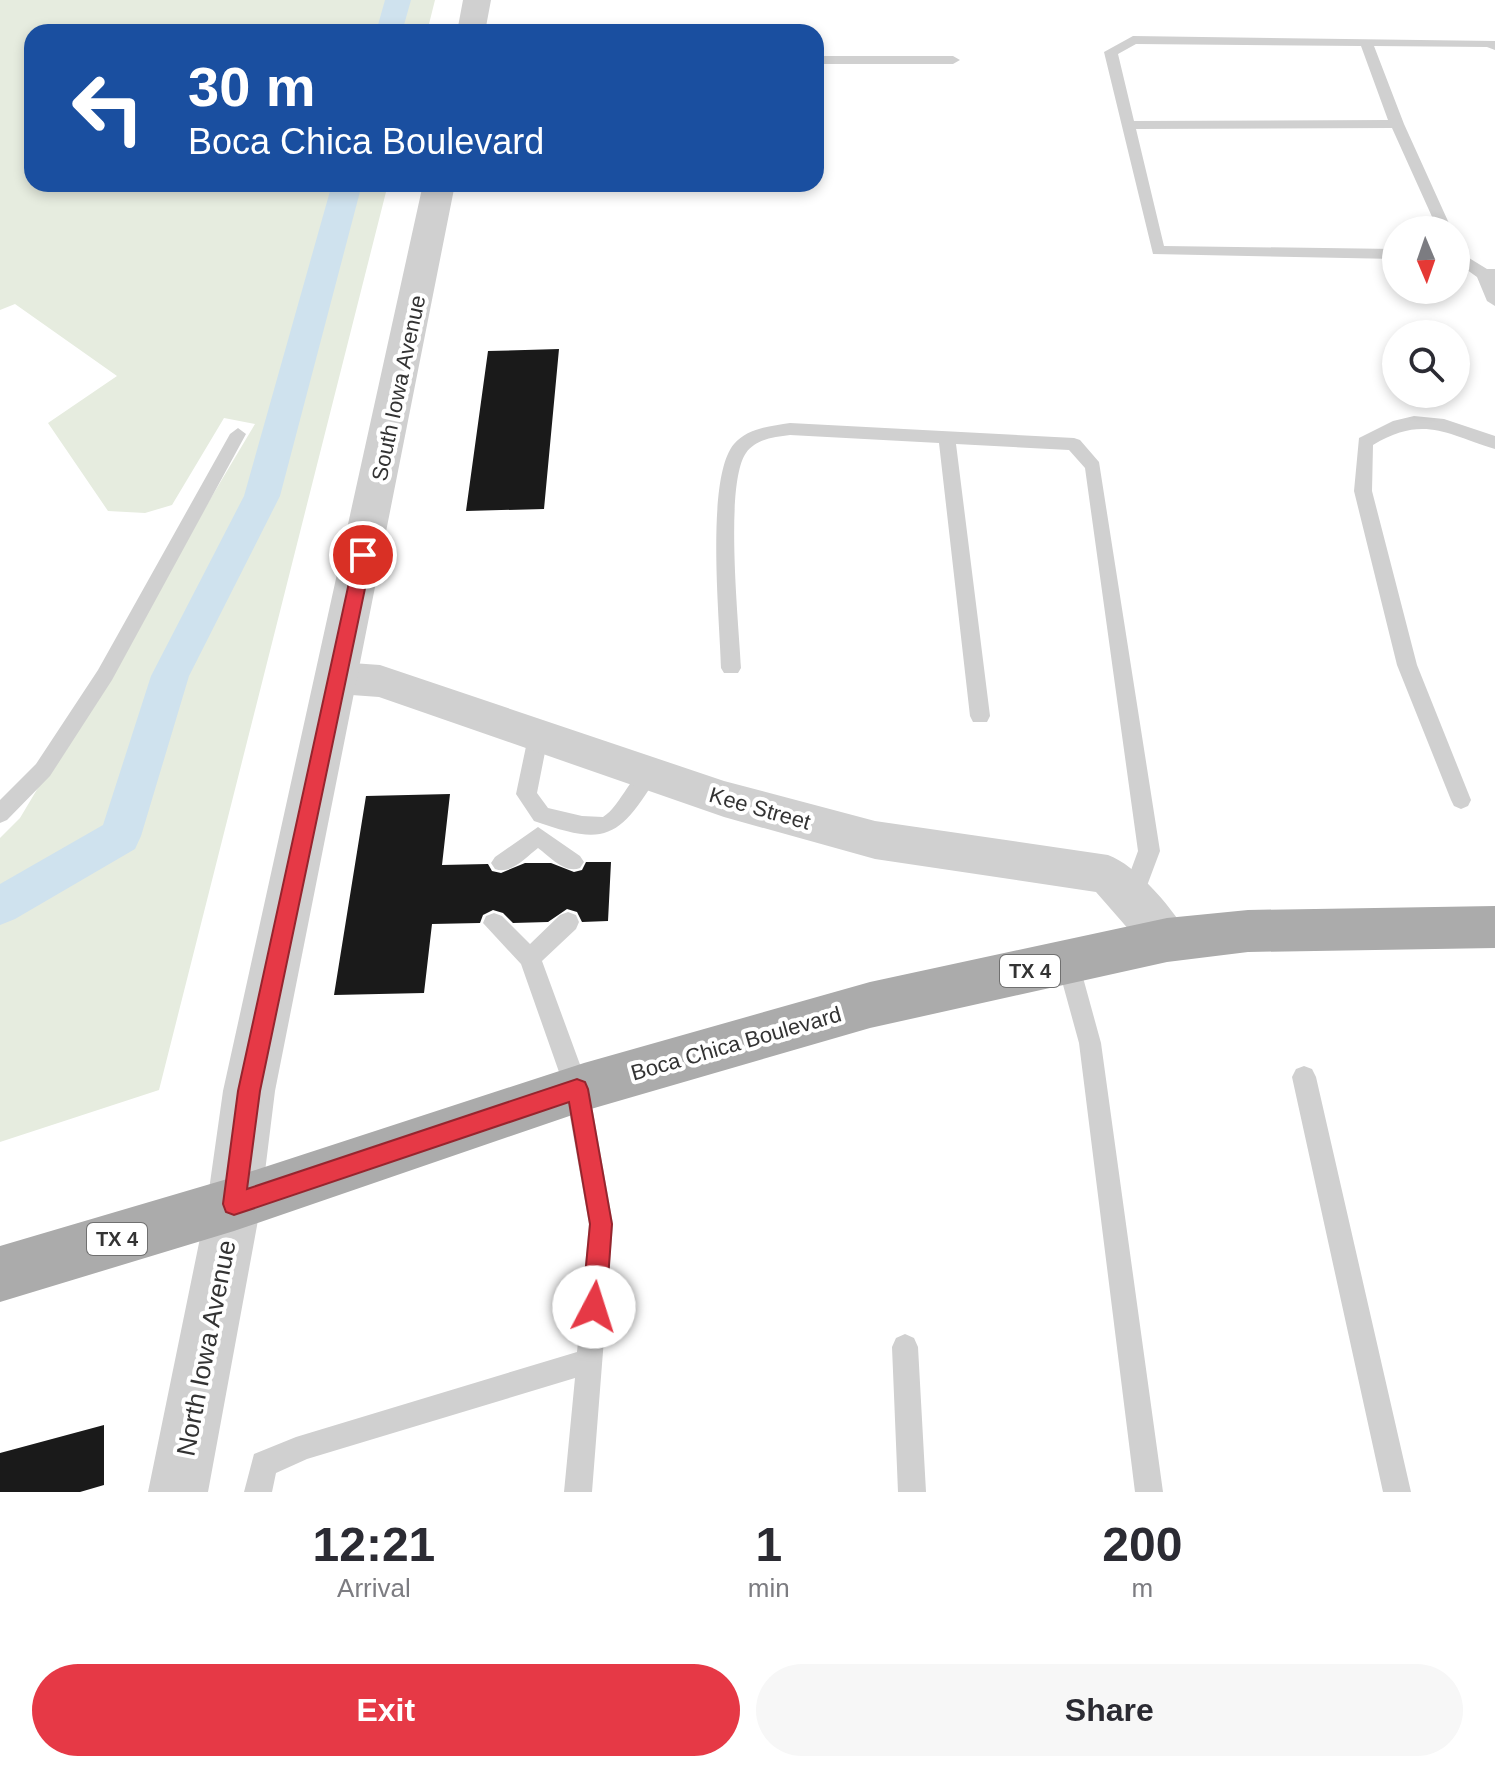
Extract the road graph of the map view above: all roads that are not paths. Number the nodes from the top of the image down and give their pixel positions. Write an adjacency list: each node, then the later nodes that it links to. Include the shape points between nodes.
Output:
1 (477, 0): 2 (street)
2 (472, 24)
3 (1366, 42): 4 (lane); 7 (lane); 8 (lane, via 1133,40 1111,52)
4 (1495, 46)
5 (824, 60): 6 (lane)
6 (953, 60)
7 (1397, 124): 8 (lane); 10 (lane)
8 (1129, 125): 11 (lane, via 1158,251)
9 (437, 192): 19 (street, South Iowa Avenue)
10 (1439, 216)
11 (1382, 254)
12 (1470, 263): 13 (lane)
13 (1489, 274): 14 (lane)
14 (1495, 301)
15 (238, 434): 24 (lane, via 105,675 43,770)
16 (947, 437): 18 (lane, via 790,429 757,434 736,454 727,491); 20 (lane); 28 (lane, via 1074,444 1093,466 1149,851)
17 (1495, 443): 23 (lane, via 1457,427 1413,420 1388,426 1365,442 1363,491 1407,665)
18 (731, 668)
19 (338, 678): 21 (street, Kee Street, via 380,681); 37 (street, South Iowa Avenue, via 249,1091)
20 (980, 716)
21 (538, 737): 22 (street, Kee Street); 25 (lane, via 526,794)
22 (648, 774): 25 (lane, via 618,821 596,829); 28 (street, Kee Street, via 875,840 1108,874)
23 (1461, 800)
24 (0, 814)
25 (540, 826): 26 (lane); 27 (lane)
26 (573, 862)
27 (502, 863)
28 (1131, 900): 32 (street, Kee Street)
29 (568, 922): 33 (lane)
30 (494, 923): 33 (lane)
31 (1495, 927): 32 (main road, Boca Chica Boulevard / TX 4, via 1248,931)
32 (1167, 940): 34 (main road, Boca Chica Boulevard / TX 4)
33 (530, 958): 36 (lane)
34 (1068, 963): 36 (main road, Boca Chica Boulevard / TX 4, via 870,1005); 45 (lane, via 1090,1043)
35 (1304, 1077): 46 (lane)
36 (577, 1089): 37 (main road, Boca Chica Boulevard / TX 4); 40 (lane, via 601,1224)
37 (234, 1204): 38 (main road, Boca Chica Boulevard / TX 4); 41 (street, North Iowa Avenue)
38 (0, 1274)
39 (905, 1347): 44 (lane)
40 (589, 1361): 42 (lane, via 305,1446 264,1464); 43 (lane)
41 (178, 1492)
42 (258, 1492)
43 (578, 1492)
44 (912, 1492)
45 (1149, 1492)
46 (1397, 1492)

